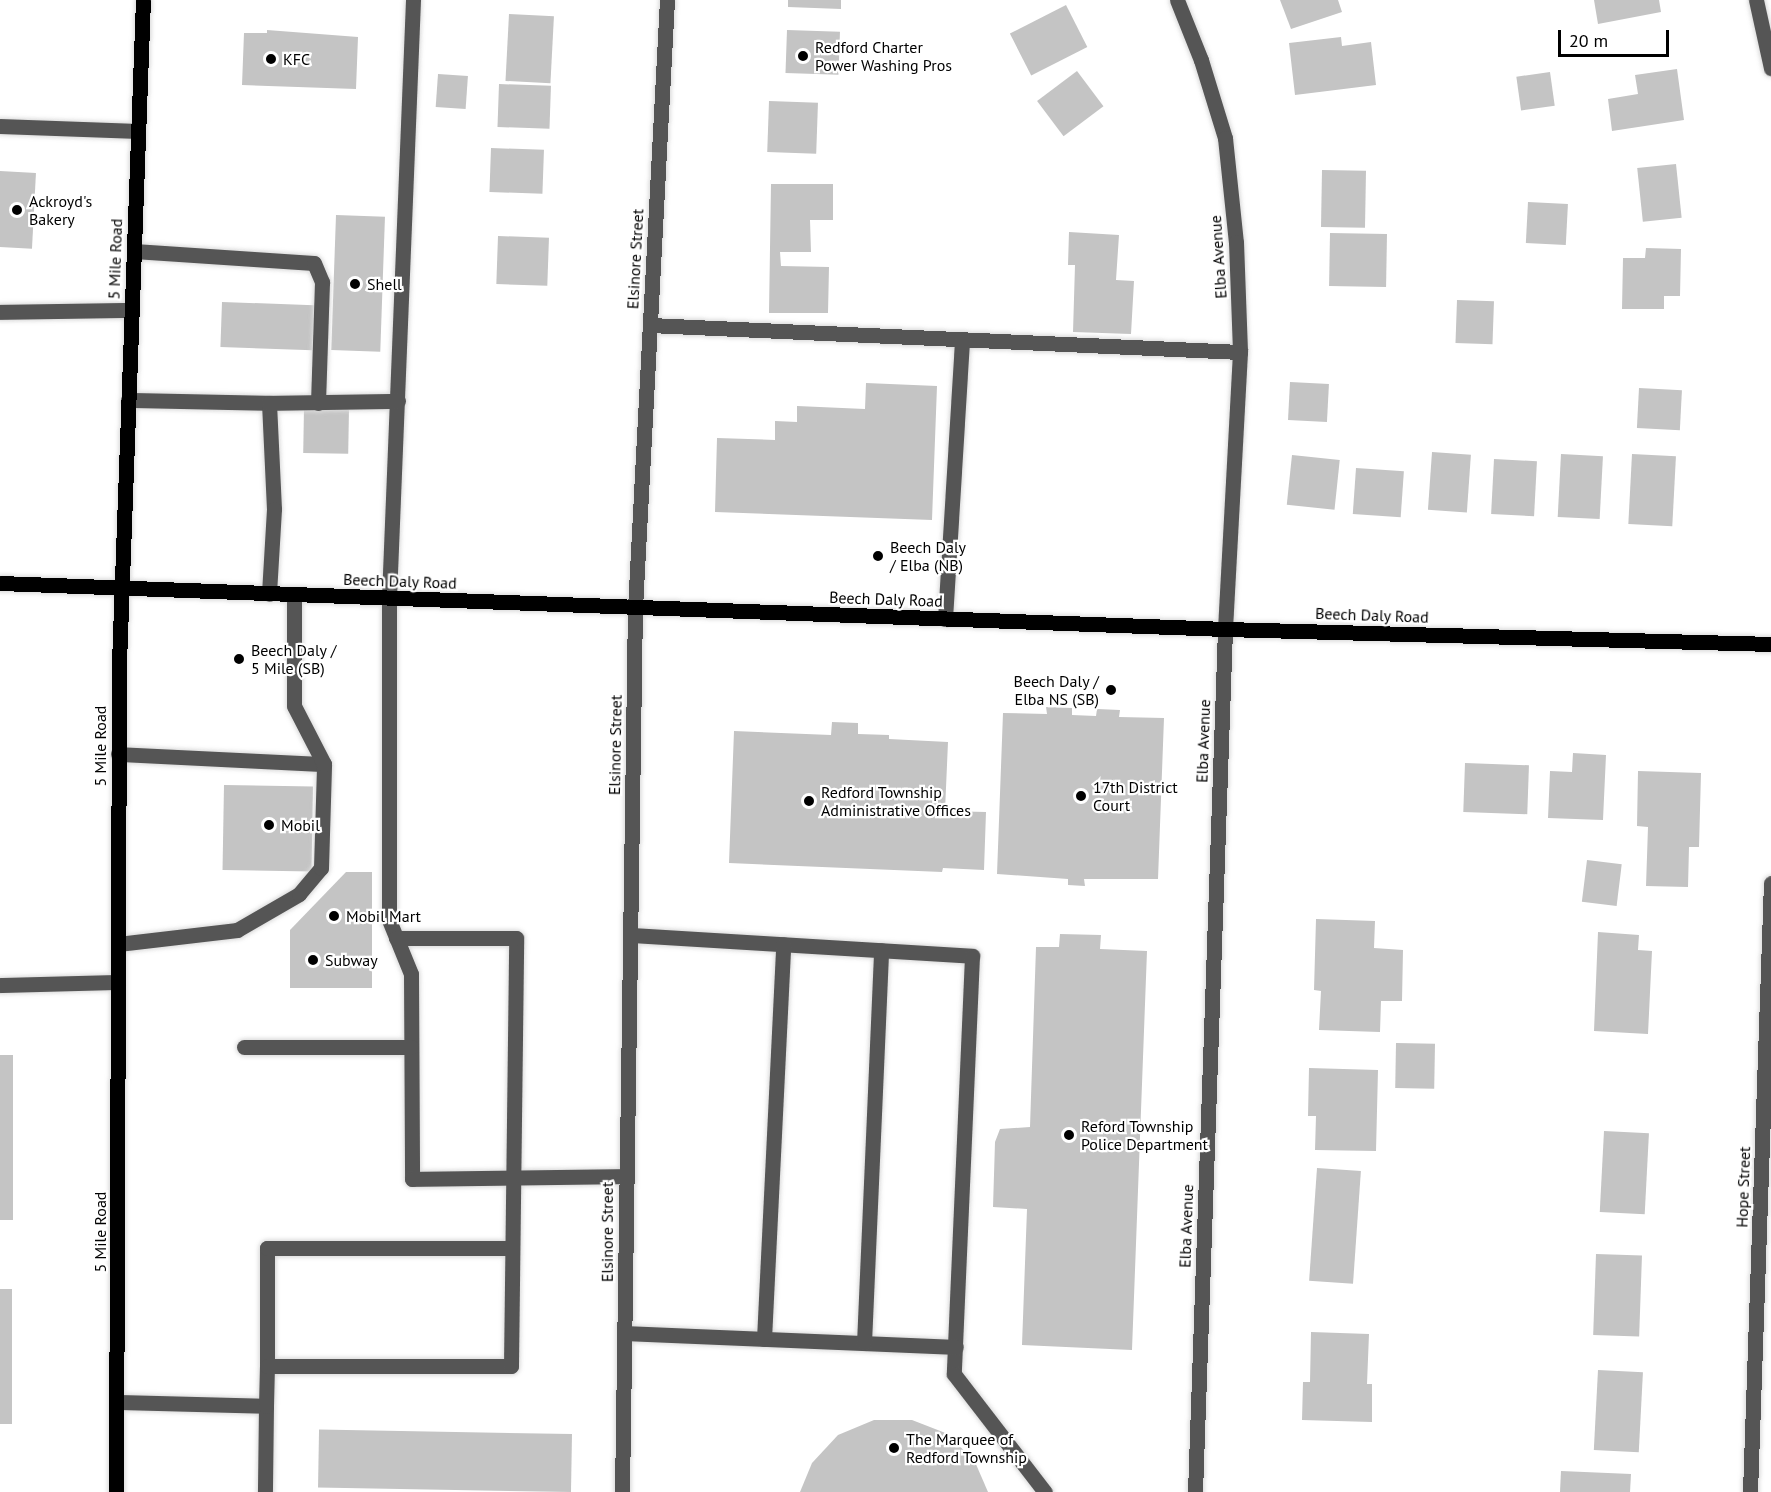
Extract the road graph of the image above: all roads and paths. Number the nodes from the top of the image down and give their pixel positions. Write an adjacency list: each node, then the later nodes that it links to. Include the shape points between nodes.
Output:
1 (143, 0): 8 (main road, 5 Mile Road)
2 (413, 0): 16 (street)
3 (667, 0): 12 (street, Elsinore Street)
4 (1176, 0): 14 (street, Elba Avenue, via 1201,60 1225,138 1236,242)
5 (1756, 0): 6 (street)
6 (1771, 68)
7 (0, 126): 8 (street)
8 (138, 131): 9 (main road, 5 Mile Road)
9 (134, 251): 10 (main road, 5 Mile Road); 17 (street, via 314,263 322,282)
10 (132, 310): 11 (street); 15 (main road, 5 Mile Road)
11 (0, 312)
12 (650, 325): 13 (street); 24 (street, Elsinore Street)
13 (962, 340): 14 (street); 25 (street)
14 (1240, 352): 26 (street, Elba Avenue)
15 (128, 400): 18 (street); 20 (main road, 5 Mile Road)
16 (398, 401): 17 (street); 23 (street)
17 (318, 403): 18 (street)
18 (269, 404): 21 (street, via 274,509)
19 (0, 583): 20 (main road, Beech Daly Road)
20 (121, 586): 21 (main road, Beech Daly Road); 28 (main road, 5 Mile Road)
21 (269, 594): 22 (main road, Beech Daly Road)
22 (294, 594): 23 (main road, Beech Daly Road); 29 (street, via 294,706)
23 (389, 597): 24 (main road, Beech Daly Road); 32 (street, via 389,920)
24 (635, 608): 25 (main road, Beech Daly Road); 31 (street, Elsinore Street)
25 (945, 619): 26 (main road, Beech Daly Road)
26 (1225, 629): 27 (main road, Beech Daly Road); 55 (street, Elba Avenue)
27 (1771, 644)
28 (118, 754): 29 (street); 33 (main road, 5 Mile Road)
29 (324, 764): 33 (street, via 321,868 299,894 237,930)
30 (1771, 883): 40 (street, Hope Street)
31 (631, 935): 34 (street); 41 (street, Elsinore Street)
32 (396, 938): 39 (street, via 411,974); 42 (street, via 516,938)
33 (118, 944): 36 (main road, 5 Mile Road)
34 (783, 944): 35 (street); 45 (street)
35 (881, 950): 46 (street); 47 (street, via 972,956)
36 (118, 982): 37 (street); 49 (main road, 5 Mile Road)
37 (0, 984)
38 (244, 1047): 39 (street)
39 (411, 1047): 42 (street, via 412,1179)
40 (1766, 1171): 56 (street, Hope Street)
41 (626, 1176): 42 (street); 44 (street, Elsinore Street)
42 (511, 1179): 43 (street)
43 (510, 1248): 48 (street, via 267,1248); 48 (street, via 511,1366)
44 (625, 1333): 45 (street); 53 (street, Elsinore Street)
45 (764, 1339): 46 (street)
46 (864, 1343): 47 (street)
47 (956, 1347): 54 (street, via 954,1374)
48 (267, 1366): 50 (street)
49 (117, 1402): 50 (street); 51 (main road, 5 Mile Road)
50 (266, 1406): 52 (street)
51 (116, 1492)
52 (265, 1492)
53 (622, 1492)
54 (1045, 1492)
55 (1195, 1492)
56 (1750, 1492)

